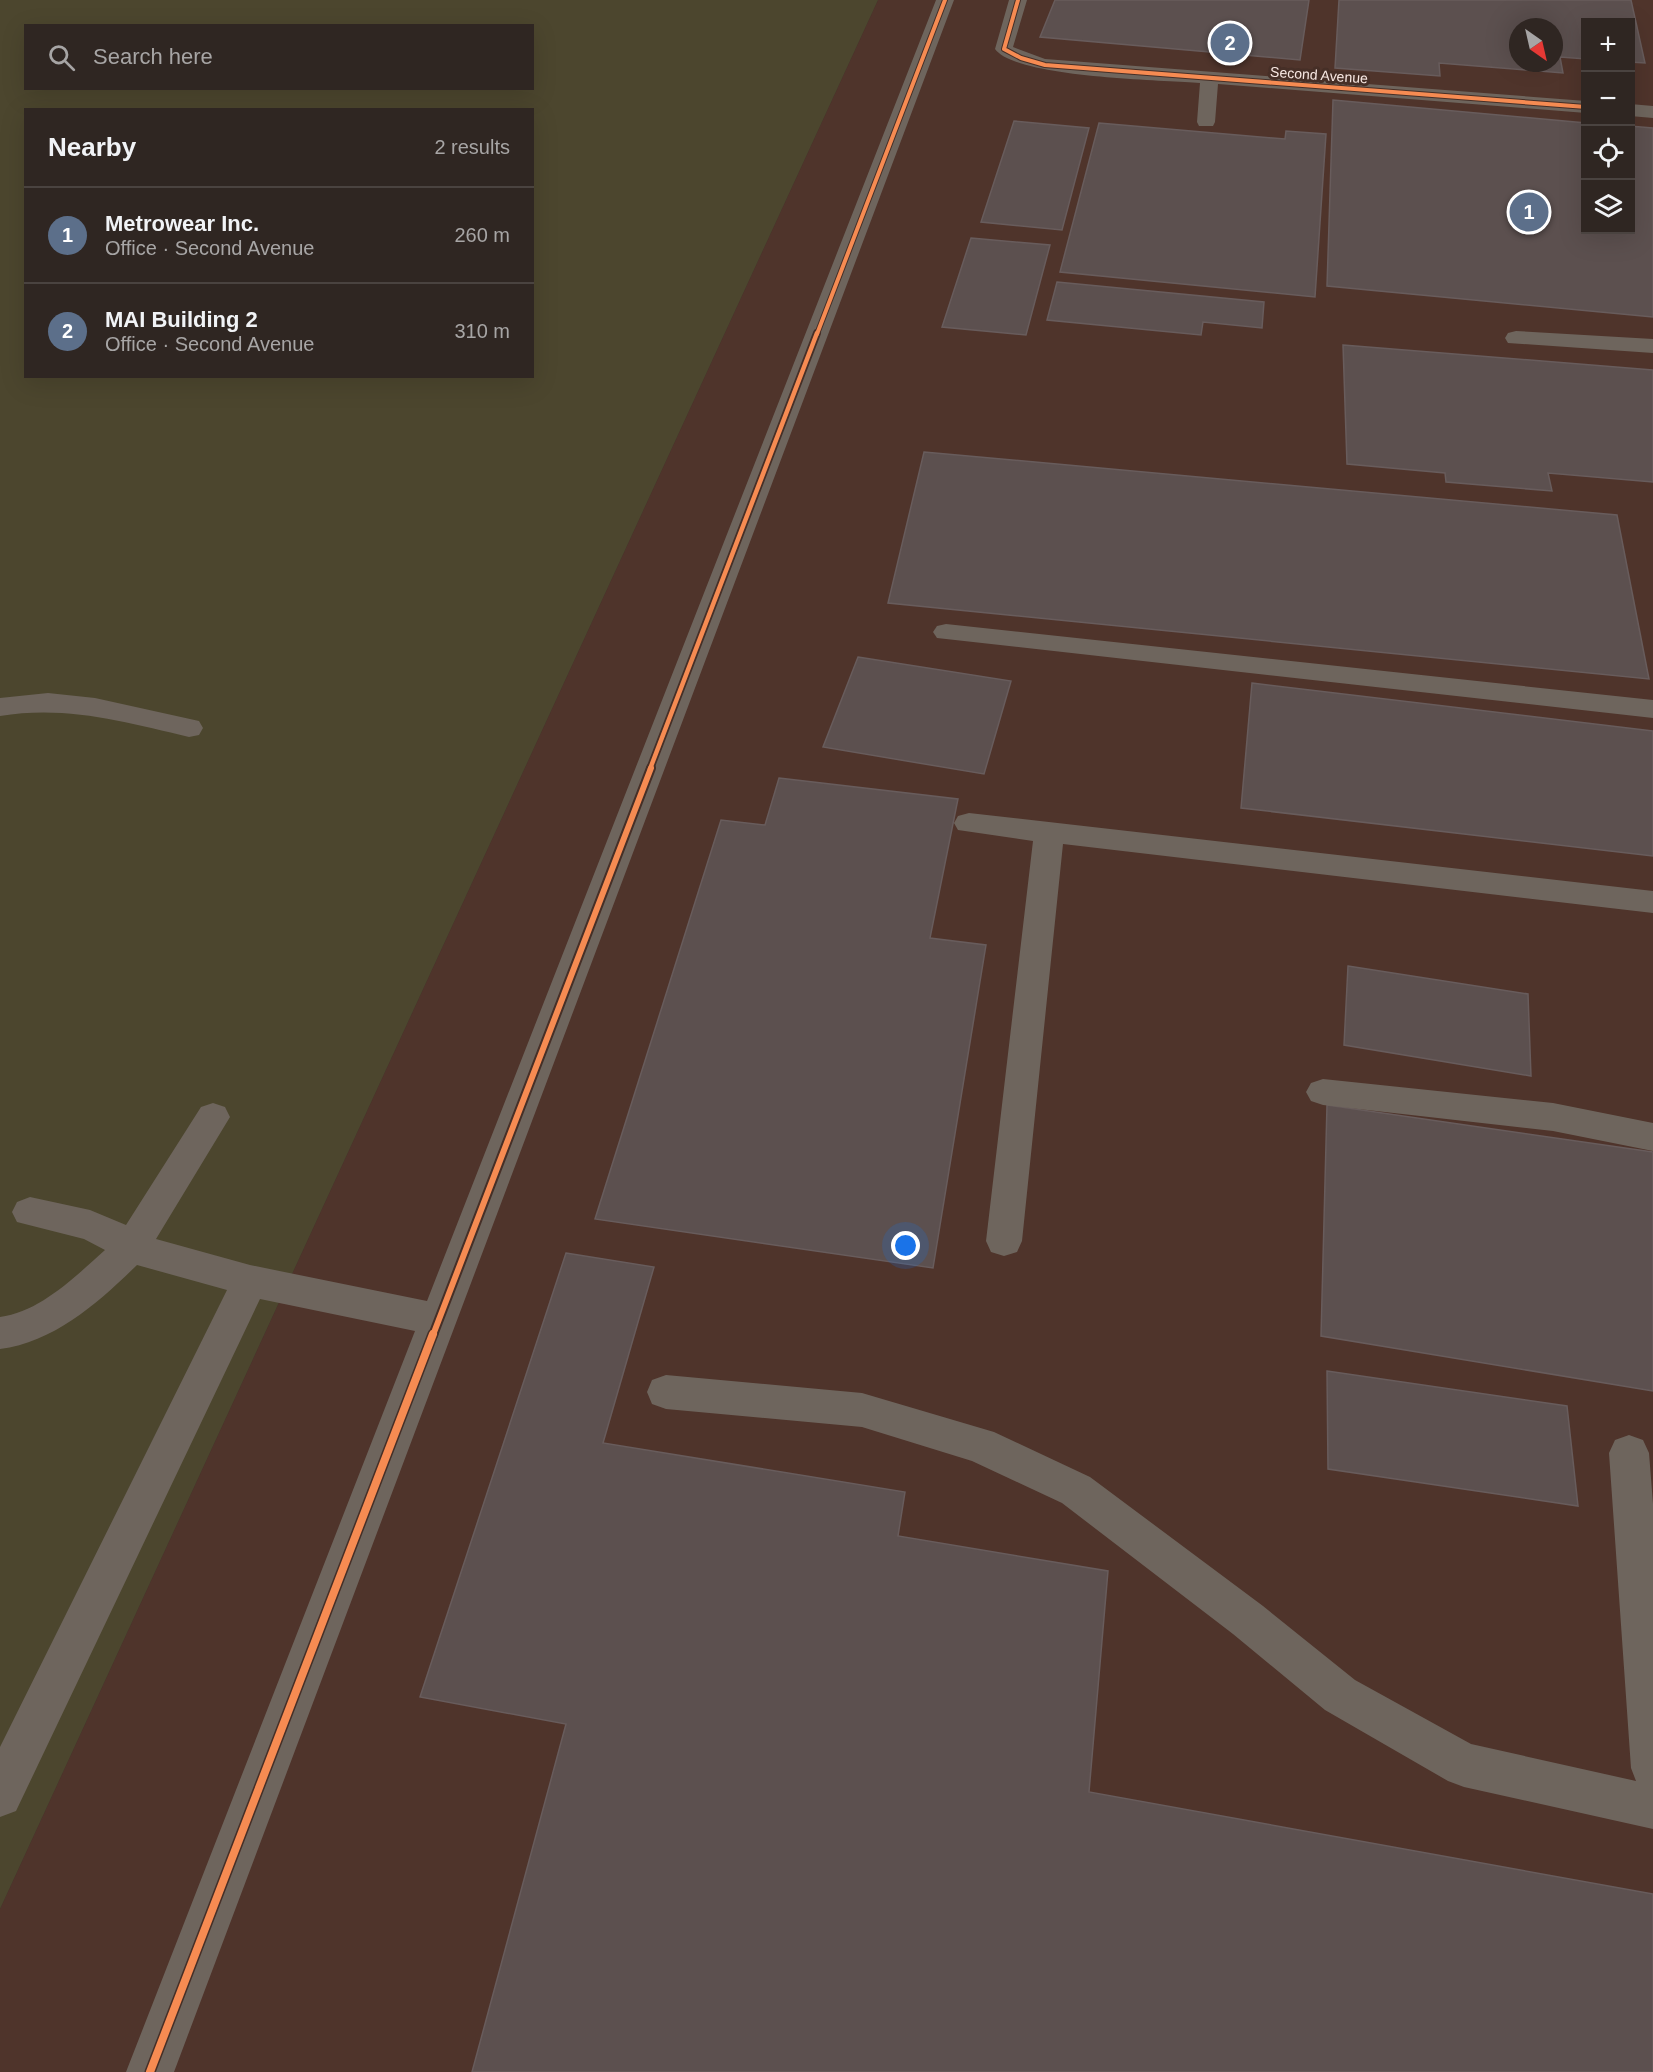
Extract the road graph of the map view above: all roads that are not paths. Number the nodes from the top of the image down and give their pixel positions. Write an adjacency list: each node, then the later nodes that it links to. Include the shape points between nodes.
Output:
1 (945, 0): 24 (street)
2 (1018, 0): 3 (street, Second Avenue, via 1004,49 1014,57 1052,66)
3 (1209, 78): 4 (street, Second Avenue); 7 (street)
4 (1581, 107)
5 (1635, 110): 6 (street)
6 (1653, 112)
7 (1206, 122)
8 (1516, 338): 9 (street)
9 (1653, 346)
10 (946, 632): 12 (street)
11 (0, 706): 13 (street, via 43,701 80,703)
12 (1653, 709)
13 (189, 728)
14 (969, 823): 15 (street)
15 (1049, 833): 16 (street); 21 (street)
16 (1653, 902)
17 (1323, 1092): 19 (street, via 1553,1117)
18 (213, 1117): 22 (street)
19 (1653, 1137)
20 (30, 1212): 22 (street, via 90,1225)
21 (1004, 1242)
22 (130, 1248): 23 (street); 25 (street, via 96,1281 49,1316 16,1331)
23 (250, 1281): 24 (street); 29 (street)
24 (440, 1320): 31 (street)
25 (0, 1333)
26 (666, 1392): 30 (street, via 862,1410 981,1445 1076,1490 1340,1695 1464,1765)
27 (1629, 1453): 28 (street)
28 (1653, 1768)
29 (0, 1795)
30 (1653, 1807)
31 (150, 2072)

